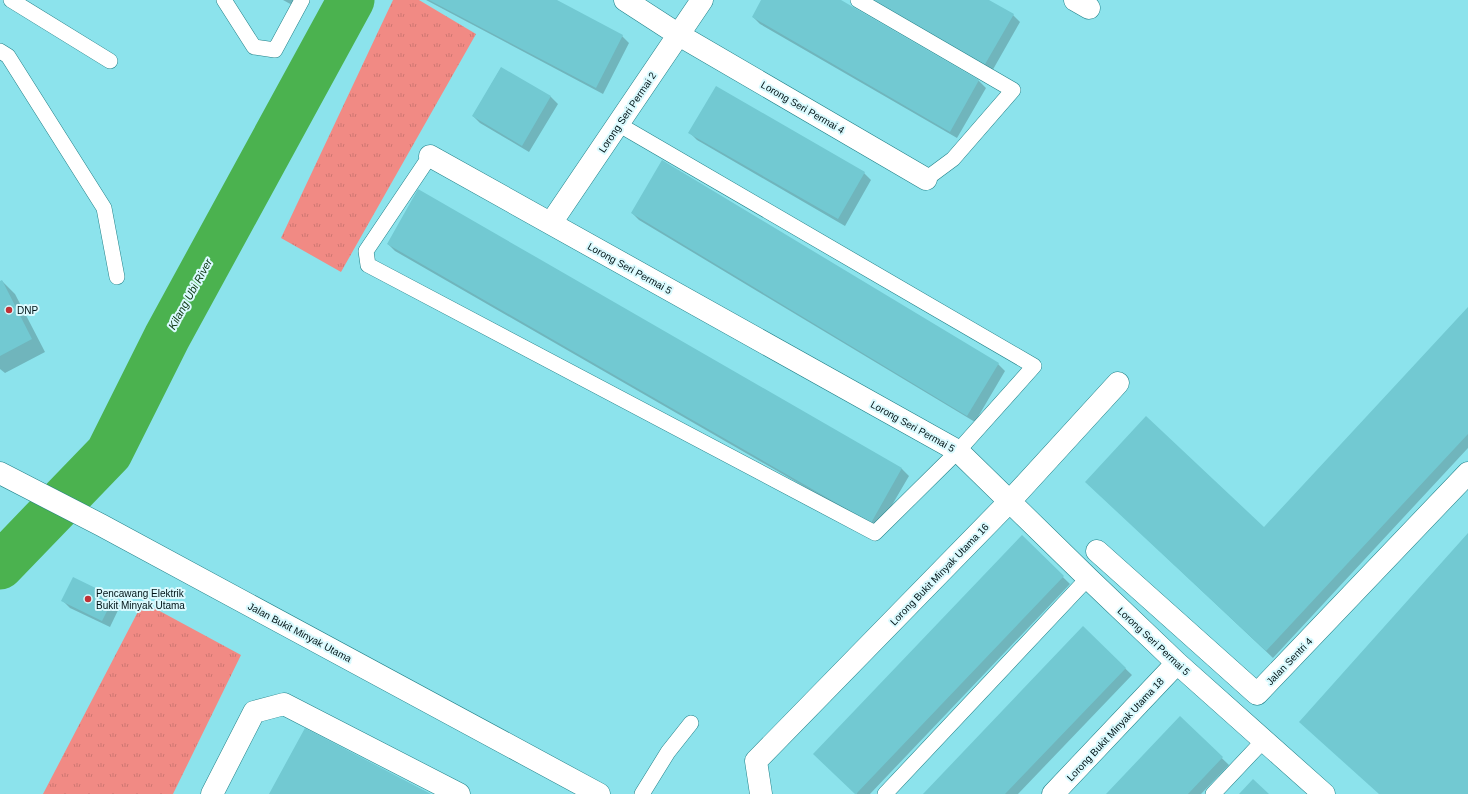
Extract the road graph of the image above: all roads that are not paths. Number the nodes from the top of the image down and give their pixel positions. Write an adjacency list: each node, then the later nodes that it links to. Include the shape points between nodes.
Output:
1 (11, 0): 9 (lane)
2 (224, 0): 3 (lane, via 254,47 274,50)
3 (302, 0)
4 (625, 0): 7 (street, Lorong Seri Permai 4)
5 (702, 0): 7 (street, Lorong Seri Permai 2)
6 (858, 0): 12 (lane, via 1013,90 952,159)
7 (679, 35): 10 (street, Lorong Seri Permai 2); 12 (street, Lorong Seri Permai 4)
8 (0, 51): 14 (lane, via 8,56 104,208)
9 (110, 61)
10 (618, 124): 13 (street, Lorong Seri Permai 2); 16 (lane, via 1034,366)
11 (430, 156): 13 (street, Lorong Seri Permai 5); 16 (lane, via 366,252 368,265 875,533)
12 (926, 179)
13 (551, 223): 16 (street, Lorong Seri Permai 5)
14 (118, 277)
15 (1118, 383): 19 (street, Lorong Bukit Minyak Utama 16)
16 (958, 451): 19 (street, Lorong Seri Permai 5)
17 (1468, 473): 20 (street, Jalan Sentri 4, via 1257,694)
18 (9, 478): 27 (street, Jalan Bukit Minyak Utama, via 101,525)
19 (1010, 501): 21 (street, Lorong Seri Permai 5); 29 (street, Lorong Bukit Minyak Utama 16, via 756,762)
20 (1097, 551)
21 (1088, 578): 22 (street, Lorong Seri Permai 5); 30 (lane)
22 (1177, 663): 24 (street, Lorong Seri Permai 5); 31 (street, Lorong Bukit Minyak Utama 18)
23 (691, 723): 28 (lane, via 668,752)
24 (1264, 740): 32 (lane); 33 (street, Lorong Seri Permai 5)
25 (212, 794): 26 (street, via 254,712 284,704)
26 (459, 794)
27 (599, 794)
28 (642, 794)
29 (760, 794)
30 (885, 794)
31 (1053, 794)
32 (1213, 794)
33 (1324, 794)

